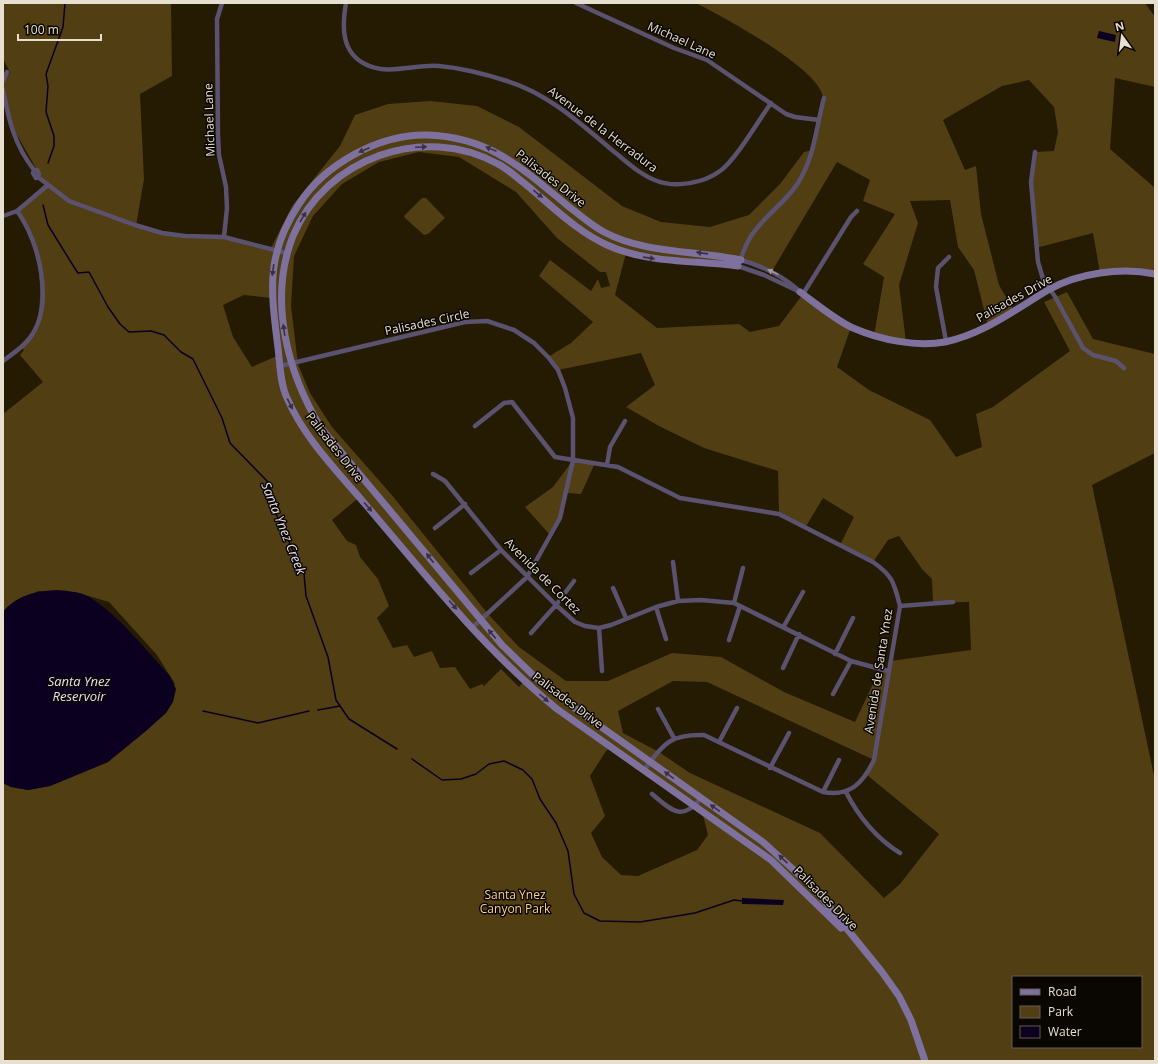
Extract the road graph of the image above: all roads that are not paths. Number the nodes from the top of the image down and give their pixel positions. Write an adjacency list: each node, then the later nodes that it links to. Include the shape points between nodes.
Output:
1 (222, 3): 15 (street, Michael Lane, via 217,19 218,136 226,187)
2 (346, 3): 8 (street, Avenue de la Herradura, via 346,44 358,60 384,70 438,66 466,69 530,89 551,101 639,171 657,181 686,184 700,181 721,171)
3 (576, 3): 8 (street, Michael Lane, via 674,48 707,60)
4 (7, 72): 5 (street)
5 (3, 81)
6 (3, 90): 11 (street, via 13,135 20,150 34,170 36,178)
7 (824, 98): 9 (street)
8 (771, 103): 9 (street, Michael Lane, via 795,117)
9 (819, 120): 19 (street, via 813,150 798,182 790,194 756,228 743,250)
10 (1035, 152): 21 (street, via 1030,182 1038,262)
11 (48, 185): 13 (street); 15 (street, via 69,202 135,225 177,235)
12 (857, 210): 22 (street)
13 (17, 211): 14 (street); 24 (street, via 35,244 42,284 42,305 35,329 29,338)
14 (3, 216)
15 (224, 237): 16 (street)
16 (277, 251): 17 (street); 19 (street, Palisades Drive, one-way to 16, via 621,240 592,224 515,162 498,152 456,138 429,135 413,136 369,148 332,168 301,200 286,226); 26 (street, Palisades Drive, one-way to 26, via 271,280 274,330)
17 (286, 253): 19 (street, Palisades Drive, one-way to 19, via 299,223 312,203 333,180 350,168 394,150 438,147 464,151 499,164 582,230 609,246 639,256); 25 (street, Palisades Drive, one-way to 17, via 284,333 282,296)
18 (948, 257): 23 (street, via 938,268 936,287)
19 (739, 263): 22 (street, Palisades Drive); 22 (street, Palisades Drive, one-way to 19, via 773,271)
20 (1155, 274): 21 (street, Palisades Drive, via 1100,273 1081,277)
21 (1049, 290): 23 (street, Palisades Drive, via 999,321 965,336); 27 (street, via 1083,348 1116,361)
22 (802, 293): 23 (street, Palisades Drive, via 851,327 874,336 915,343)
23 (946, 341)
24 (3, 361)
25 (292, 364): 26 (street, Palisades Circle); 30 (street, Palisades Circle, via 465,322 487,321 514,330 534,343 558,370 573,418); 52 (street, Palisades Drive, one-way to 25, via 321,428 302,394)
26 (280, 366): 54 (street, Palisades Drive, one-way to 54, via 285,395 301,425 398,543)
27 (1124, 368)
28 (625, 421): 31 (street, via 610,447)
29 (475, 426): 30 (street, Avenida de Santa Ynez, via 504,403 512,402 555,457)
30 (573, 460): 31 (street, Avenida de Santa Ynez); 39 (street, Palisades Circle, via 560,518)
31 (607, 465): 48 (street, Avenida de Santa Ynez, via 618,467 680,498 778,514 873,562 886,572 894,585)
32 (433, 474): 33 (street, Avenida de Cortez, via 445,481)
33 (465, 504): 34 (street); 35 (street, Avenida de Cortez)
34 (435, 528)
35 (501, 550): 38 (street); 39 (street, Avenida de Cortez)
36 (674, 562): 43 (street)
37 (743, 568): 45 (street)
38 (471, 573)
39 (527, 577): 46 (street, Avenida de Cortez); 52 (street, Palisades Circle)
40 (574, 580): 46 (street)
41 (613, 588): 50 (street)
42 (803, 592): 53 (street)
43 (678, 601): 45 (street, Avenida de Cortez); 49 (street, Avenida de Cortez)
44 (952, 602): 48 (street)
45 (734, 603): 47 (street, Avenida de Cortez)
46 (556, 605): 55 (street, Avenida de Cortez, via 575,622); 56 (street)
47 (740, 606): 53 (street, Avenida de Cortez); 59 (street)
48 (900, 606): 64 (street, Avenida de Santa Ynez)
49 (656, 607): 50 (street, Avenida de Cortez); 58 (street)
50 (626, 618): 55 (street, Avenida de Cortez, via 611,626)
51 (853, 618): 60 (street)
52 (482, 620): 54 (street, Palisades Circle); 65 (street, Palisades Drive, one-way to 52, via 502,645)
53 (784, 626): 57 (street, Avenida de Cortez)
54 (472, 627): 66 (street, Palisades Drive)
55 (599, 628): 63 (street)
56 (531, 633)
57 (798, 634): 60 (street, Avenida de Cortez); 62 (street)
58 (666, 639)
59 (729, 640)
60 (835, 654): 61 (street, Avenida de Cortez)
61 (851, 661): 64 (street, Avenida de Cortez); 67 (street)
62 (782, 668)
63 (602, 671)
64 (888, 671): 78 (street, Avenida de Santa Ynez, via 874,760 867,775)
65 (534, 676): 66 (street); 74 (street, Palisades Drive, via 576,710)
66 (527, 684): 76 (street, Palisades Drive, one-way to 76, via 557,709)
67 (833, 694)
68 (737, 708): 72 (street)
69 (658, 709): 71 (street)
70 (789, 733): 75 (street)
71 (674, 738): 72 (street, via 686,734 704,735); 74 (street)
72 (719, 742): 75 (street)
73 (839, 760): 77 (street)
74 (651, 762): 76 (street); 80 (street, Palisades Drive, one-way to 74)
75 (770, 768): 77 (street)
76 (644, 770): 81 (street, Palisades Drive)
77 (823, 792): 78 (street)
78 (846, 792): 82 (street, via 856,812 888,846)
79 (652, 794): 81 (street, via 680,813)
80 (701, 798): 81 (street); 83 (street, Palisades Drive, one-way to 80, via 818,893 784,860)
81 (695, 806): 83 (street, Palisades Drive, via 780,868 825,911)
82 (900, 853)
83 (882, 972): 84 (street, Palisades Drive, via 899,996 911,1020)
84 (926, 1061)

